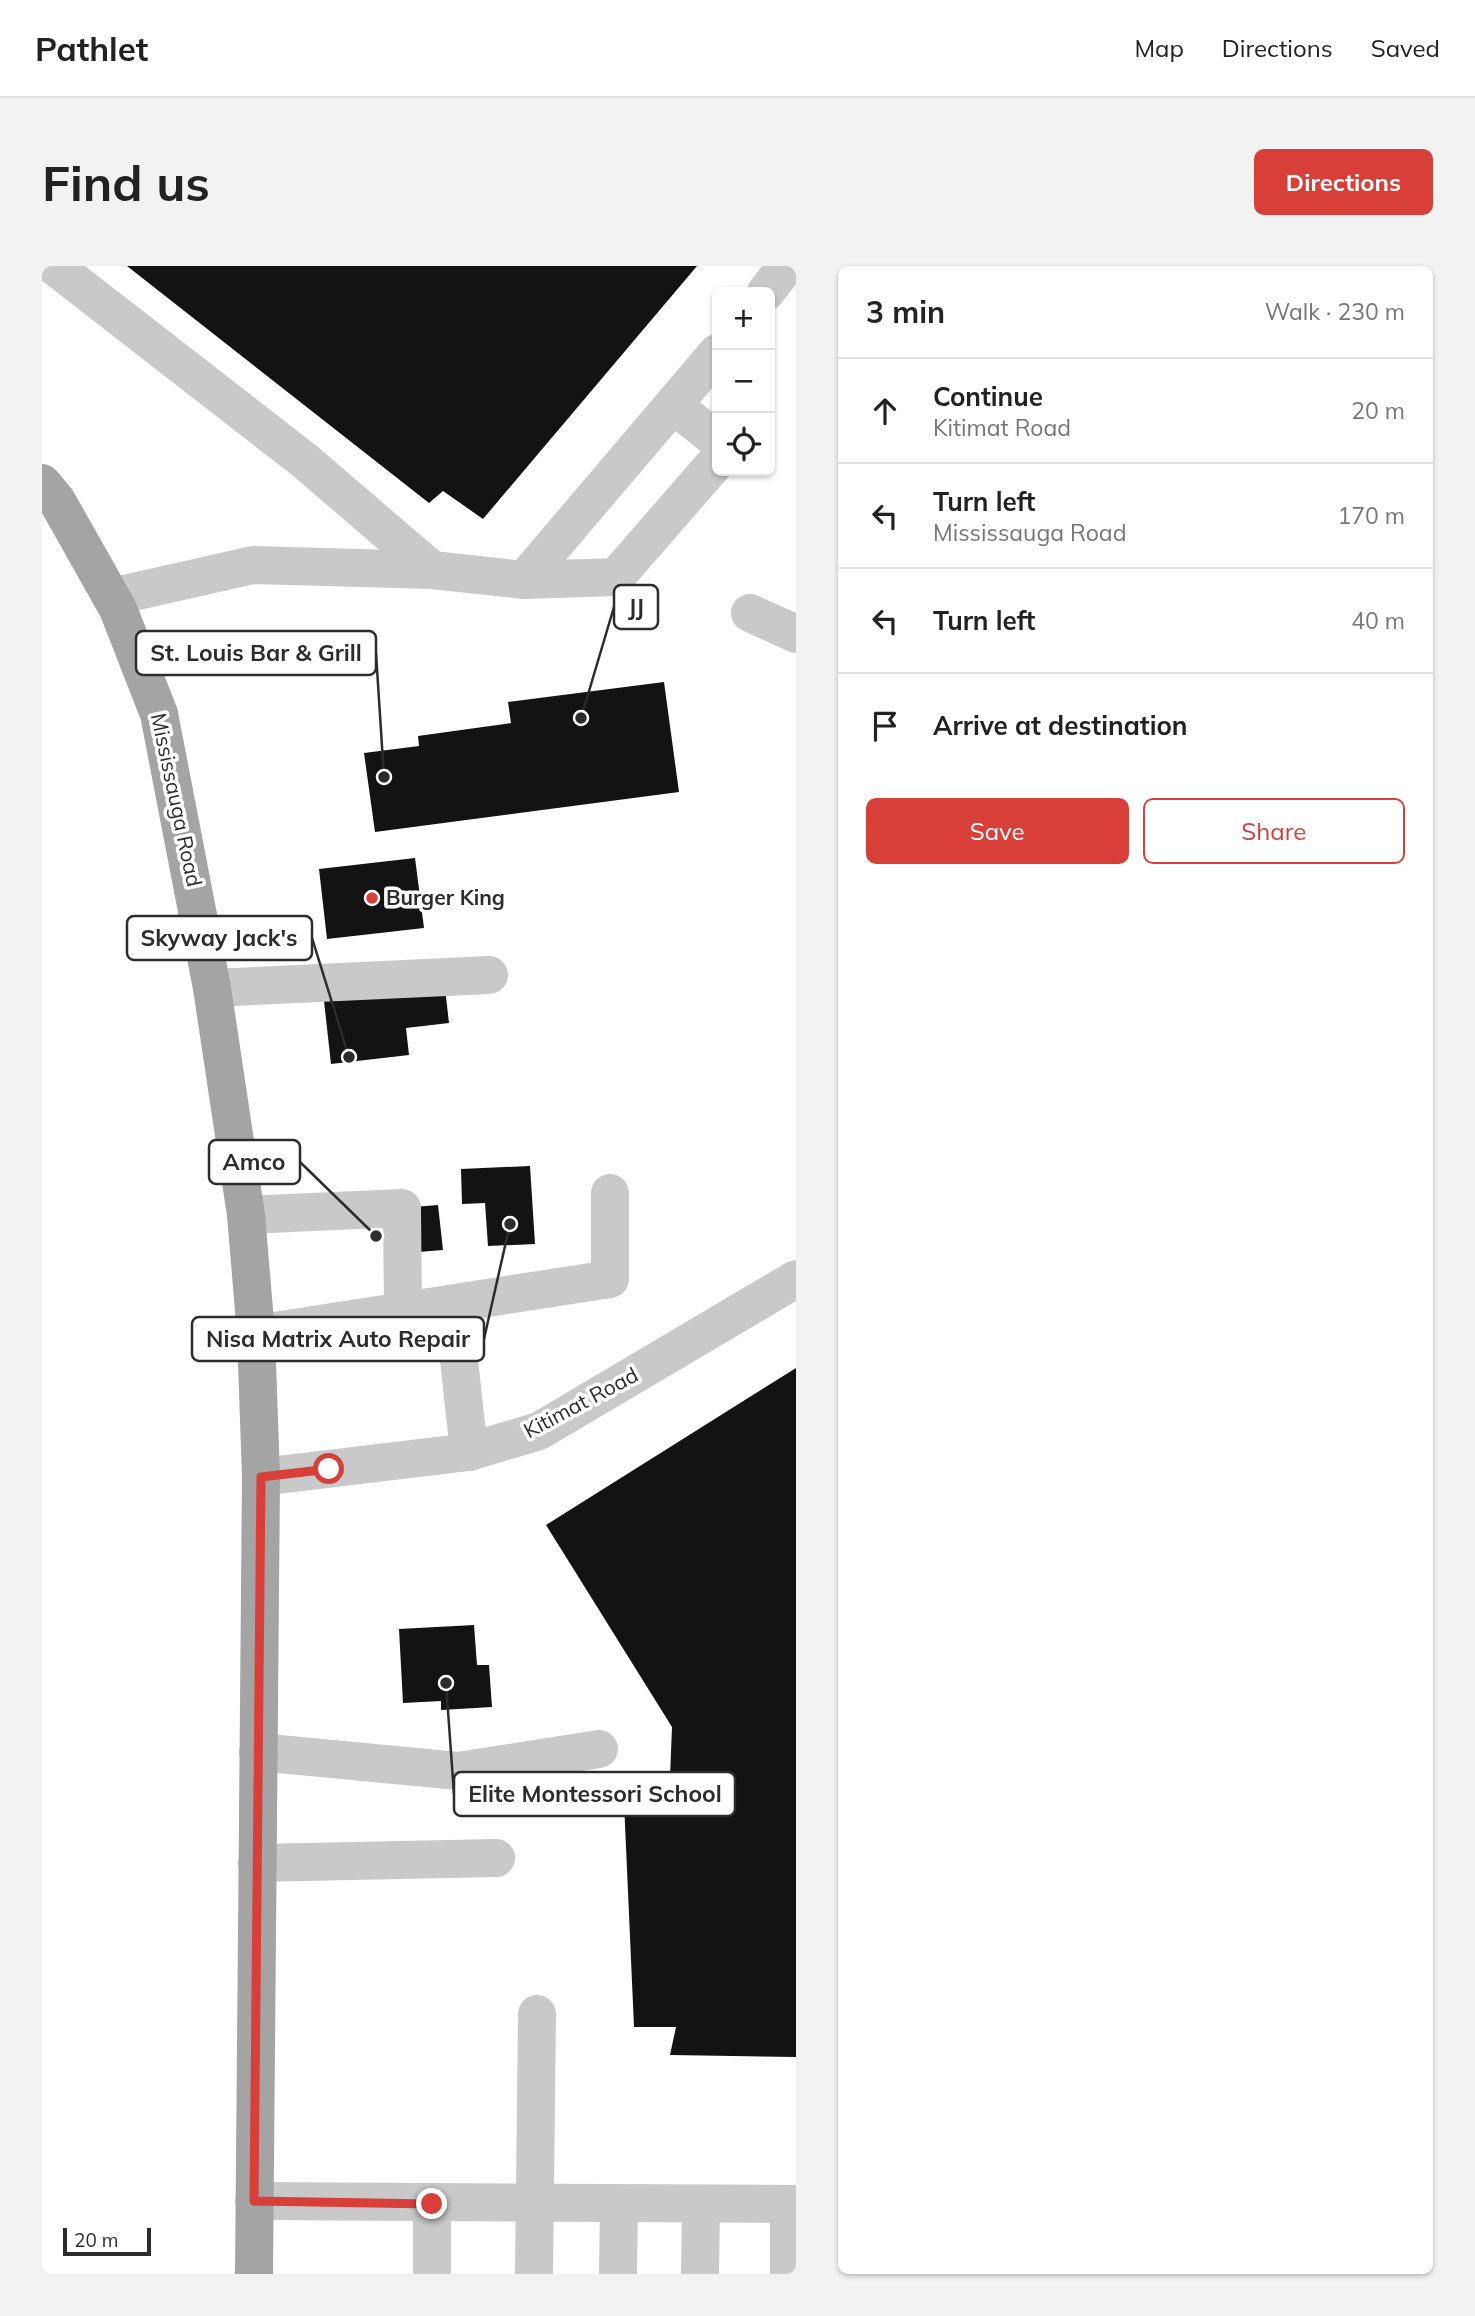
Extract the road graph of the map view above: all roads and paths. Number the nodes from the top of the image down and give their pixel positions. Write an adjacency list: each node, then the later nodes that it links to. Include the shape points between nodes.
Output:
1 (54, 266): 9 (street, via 305,461)
2 (786, 266): 3 (street)
3 (770, 287)
4 (712, 359): 5 (street)
5 (673, 405): 6 (street); 10 (street)
6 (712, 436)
7 (712, 467): 10 (street, via 616,577)
8 (42, 483): 11 (main road, Mississauga Road)
9 (432, 570): 10 (street); 11 (street, via 253,565)
10 (524, 580)
11 (111, 597): 15 (main road, Mississauga Road, via 159,714)
12 (750, 613): 13 (street)
13 (796, 634)
14 (489, 975): 15 (street)
15 (212, 988): 17 (main road, Mississauga Road)
16 (610, 1193): 19 (street, via 610,1279)
17 (246, 1215): 20 (street, via 402,1208); 21 (main road, Mississauga Road)
18 (796, 1279): 22 (street, Kitimat Road, via 539,1431)
19 (453, 1305): 20 (street); 22 (street)
20 (403, 1312): 21 (street)
21 (256, 1334): 23 (main road, Mississauga Road)
22 (469, 1452): 23 (street, Kitimat Road)
23 (261, 1477): 25 (main road, Mississauga Road)
24 (599, 1749): 25 (street, via 458,1771)
25 (258, 1752): 27 (main road, Mississauga Road)
26 (496, 1858): 27 (street)
27 (257, 1863): 29 (main road, Mississauga Road)
28 (537, 2014): 31 (street)
29 (254, 2201): 30 (street); 35 (main road, Mississauga Road)
30 (432, 2204): 31 (street); 36 (street)
31 (536, 2204): 32 (street); 37 (street)
32 (619, 2204): 33 (street); 38 (street)
33 (701, 2204): 34 (street); 39 (street)
34 (792, 2204): 40 (street)
35 (254, 2274)
36 (432, 2274)
37 (534, 2274)
38 (618, 2274)
39 (700, 2274)
40 (789, 2274)

